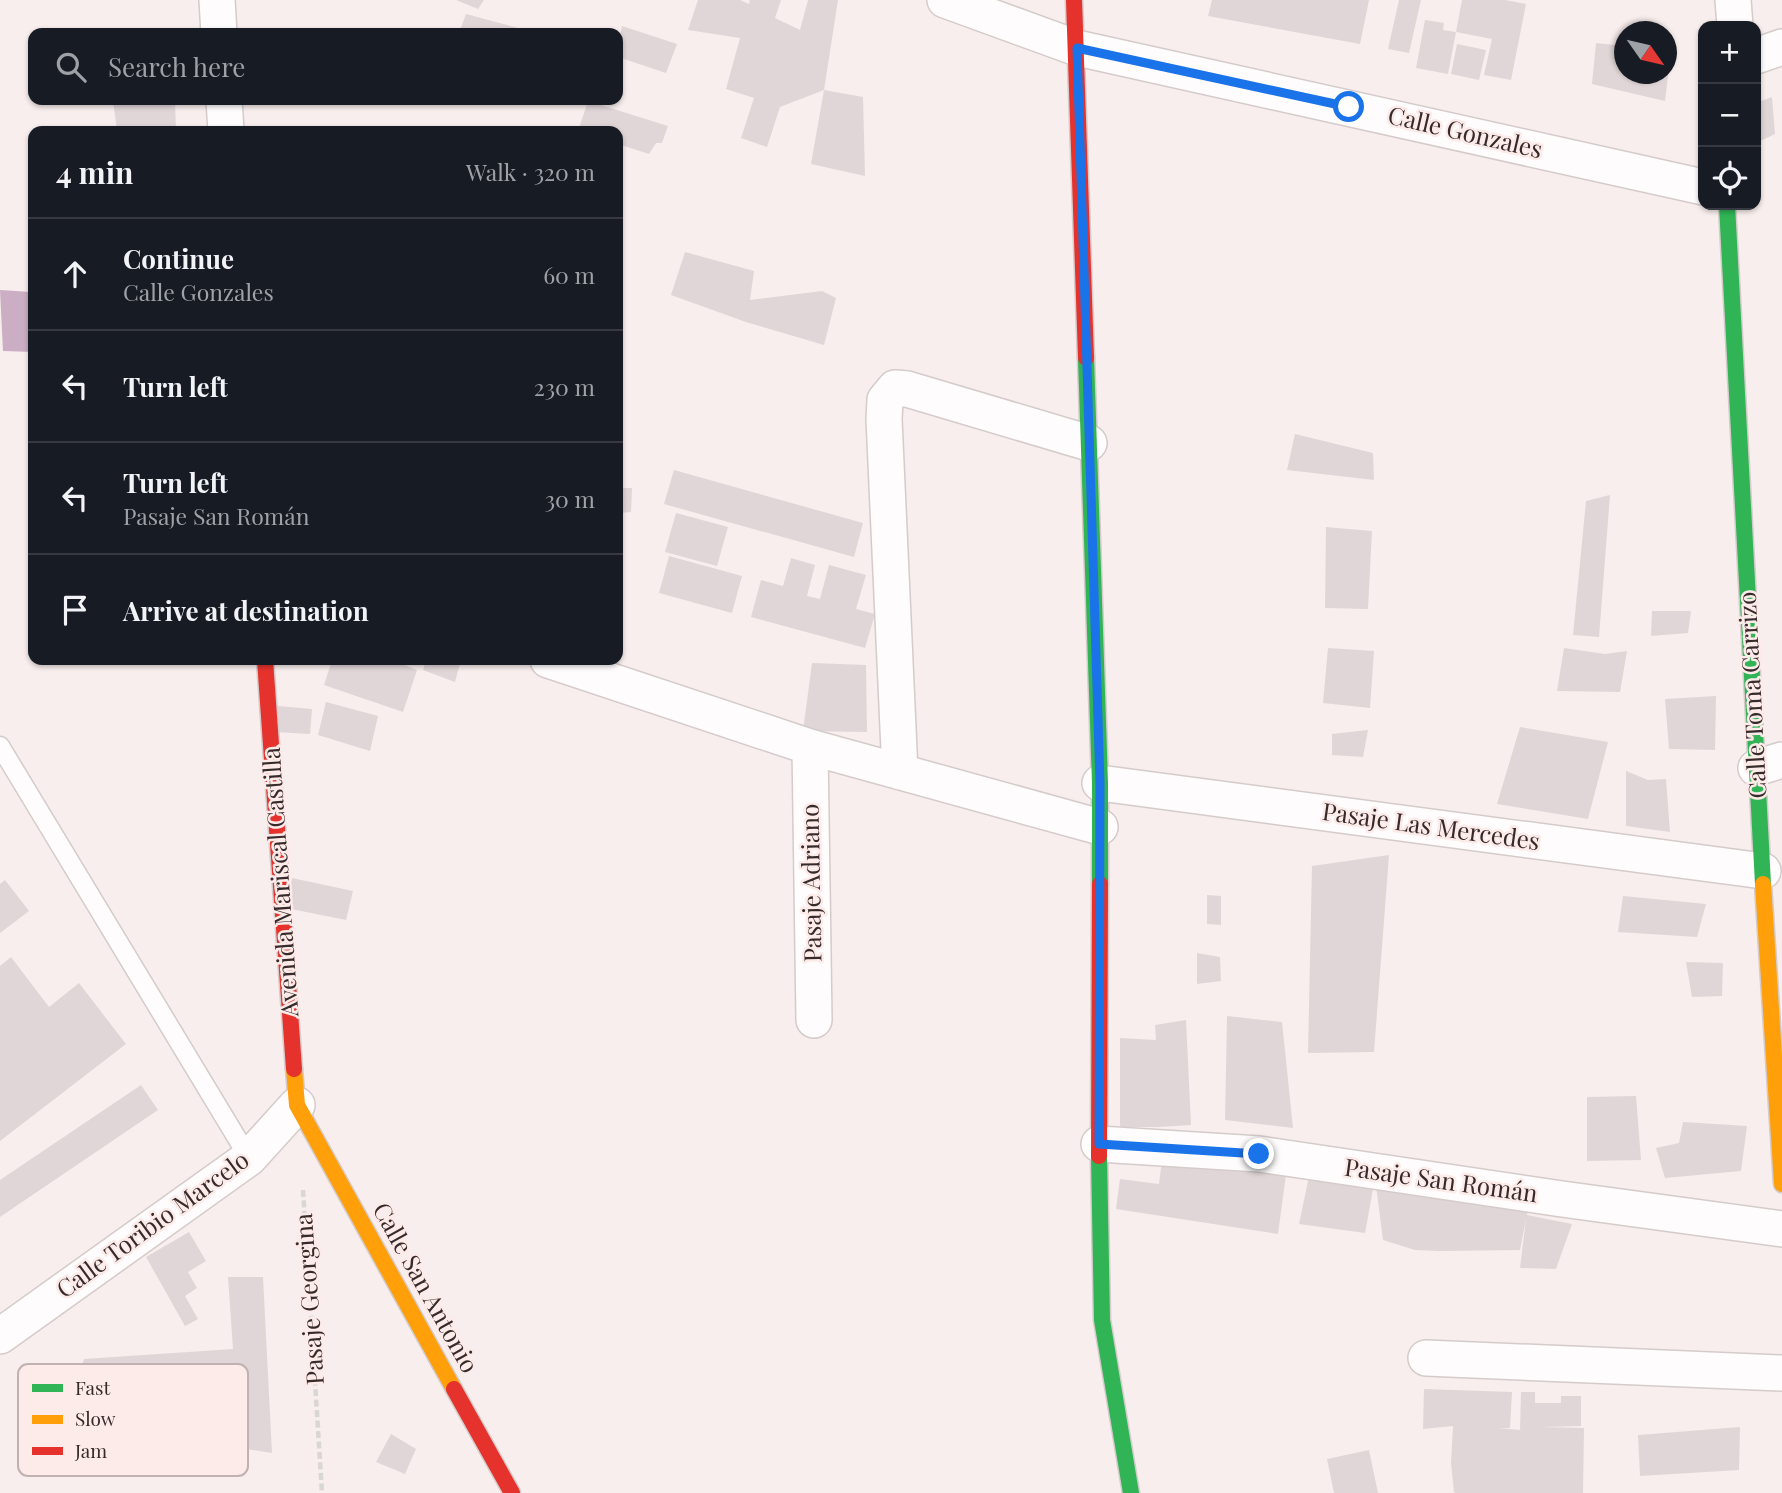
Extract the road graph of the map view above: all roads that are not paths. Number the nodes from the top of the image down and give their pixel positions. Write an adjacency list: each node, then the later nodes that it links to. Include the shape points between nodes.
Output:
1 (217, 0): 6 (street)
2 (945, 0): 8 (street, Calle Gonzales)
3 (1074, 0): 8 (street)
4 (1733, 0): 5 (street)
5 (1735, 21)
6 (219, 28)
7 (1782, 47): 9 (street)
8 (1077, 48): 12 (street, Calle Gonzales); 14 (street)
9 (1761, 54)
10 (224, 105): 11 (street)
11 (226, 126)
12 (1698, 186)
13 (1727, 210): 19 (street, Calle Toma Carrizo)
14 (1089, 443): 20 (street, via 907,388 895,388 885,400); 21 (street)
15 (265, 665): 25 (street, Avenida Mariscal Castilla)
16 (563, 665): 18 (street)
17 (0, 746): 27 (lane)
18 (810, 747): 20 (street); 24 (street, Pasaje Adriano)
19 (1769, 764): 23 (street, Calle Toma Carrizo)
20 (900, 772): 22 (street)
21 (1100, 783): 22 (street); 23 (street, Pasaje Las Mercedes)
22 (1100, 827): 26 (street)
23 (1763, 871): 28 (street, Calle Toma Carrizo)
24 (814, 1020)
25 (297, 1105): 27 (street, Calle Toribio Marcelo); 33 (street, Calle San Antonio)
26 (1099, 1144): 29 (street, Pasaje San Román, via 1259,1154); 34 (street, via 1102,1320)
27 (249, 1158): 30 (street, Calle Toribio Marcelo)
28 (1782, 1184)
29 (1782, 1229)
30 (0, 1336)
31 (1426, 1358): 32 (street)
32 (1782, 1373)
33 (512, 1493)
34 (1131, 1493)

